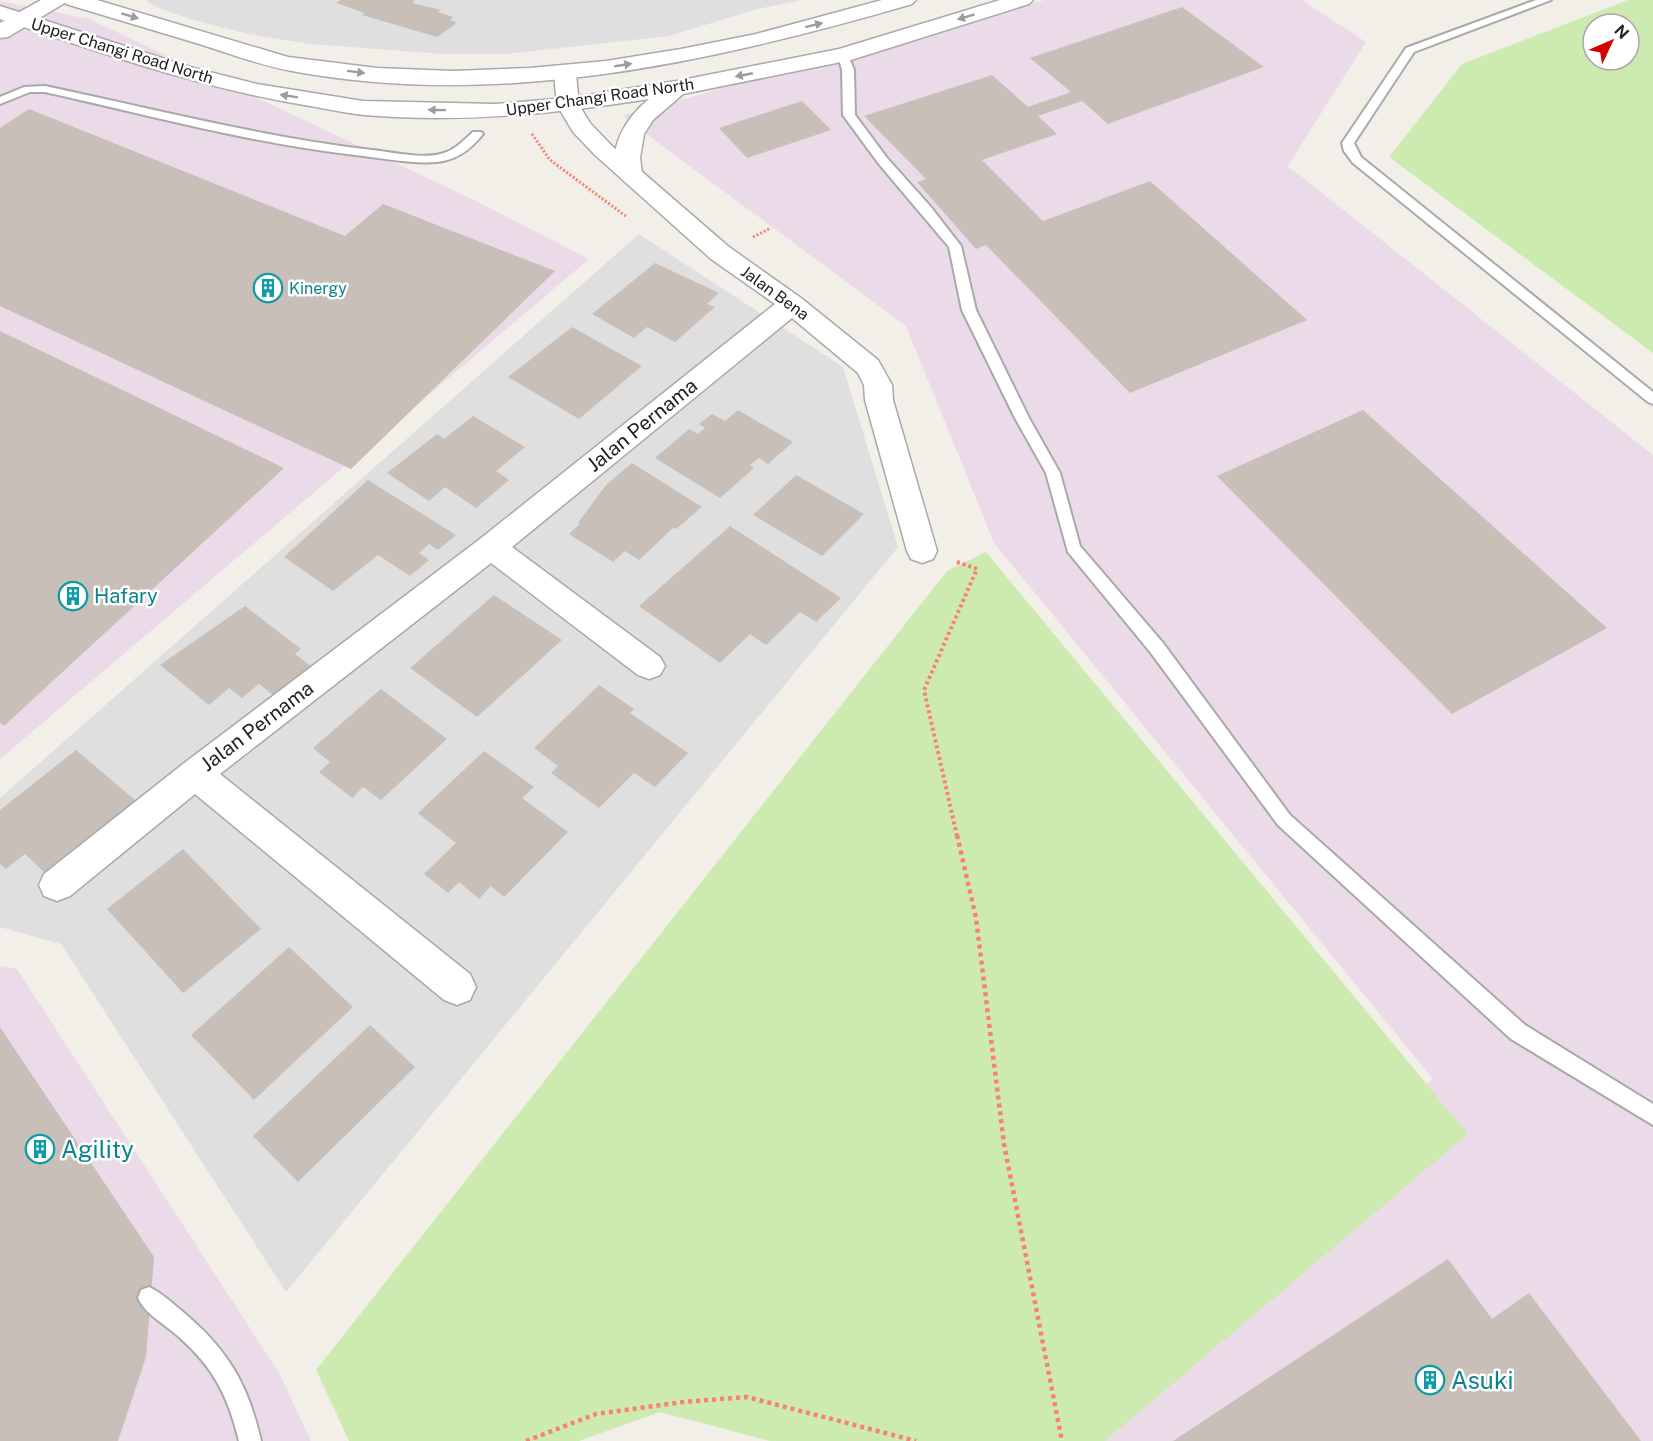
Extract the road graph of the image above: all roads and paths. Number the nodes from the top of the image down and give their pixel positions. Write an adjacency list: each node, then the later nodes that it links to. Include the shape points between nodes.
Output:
1 (56, 0): 7 (street)
2 (73, 0): 10 (street, Upper Changi Road North, one-way to 10, via 298,65 403,78)
3 (905, 0): 10 (street, Upper Changi Road North, one-way to 3, via 743,43)
4 (1022, 0): 9 (street, Upper Changi Road North, one-way to 9)
5 (1546, 0): 17 (lane, via 1410,50 1348,143 1350,151)
6 (0, 12): 7 (street, Upper Changi Road North)
7 (21, 20): 8 (street); 13 (street, Upper Changi Road North, one-way to 7, via 496,111 351,106 257,91 182,72)
8 (0, 32)
9 (843, 55): 11 (street, Upper Changi Road North, one-way to 11); 24 (lane, via 848,70 849,115 955,246 969,310 1053,473 1073,548 1157,648 1284,820 1518,1032)
10 (565, 74): 13 (street, Jalan Bena)
11 (677, 88): 13 (street, Upper Changi Road North); 15 (street, via 640,119 626,153)
12 (0, 101): 14 (lane, via 28,89 45,89 188,123 316,147 415,158 448,156 461,150)
13 (568, 105): 15 (street, Jalan Bena, via 581,127)
14 (477, 134)
15 (630, 173): 16 (street, Jalan Bena, via 720,253)
16 (792, 304): 18 (street, Jalan Pernama); 19 (street, Jalan Bena, via 868,367 878,385)
17 (1653, 399)
18 (491, 547): 20 (street); 21 (street, Jalan Pernama)
19 (922, 551): 29 (path, via 977,569 924,690 975,918 1004,1144)
20 (649, 666)
21 (195, 774): 22 (street, Jalan Pernama); 23 (street, Jalan Pernama)
22 (57, 885)
23 (457, 987)
24 (1653, 1115)
25 (149, 1298): 26 (lane, via 196,1335 226,1371 245,1415)
26 (250, 1441)
27 (526, 1441): 28 (path, via 596,1414 747,1397)
28 (916, 1441)
29 (1062, 1441)

